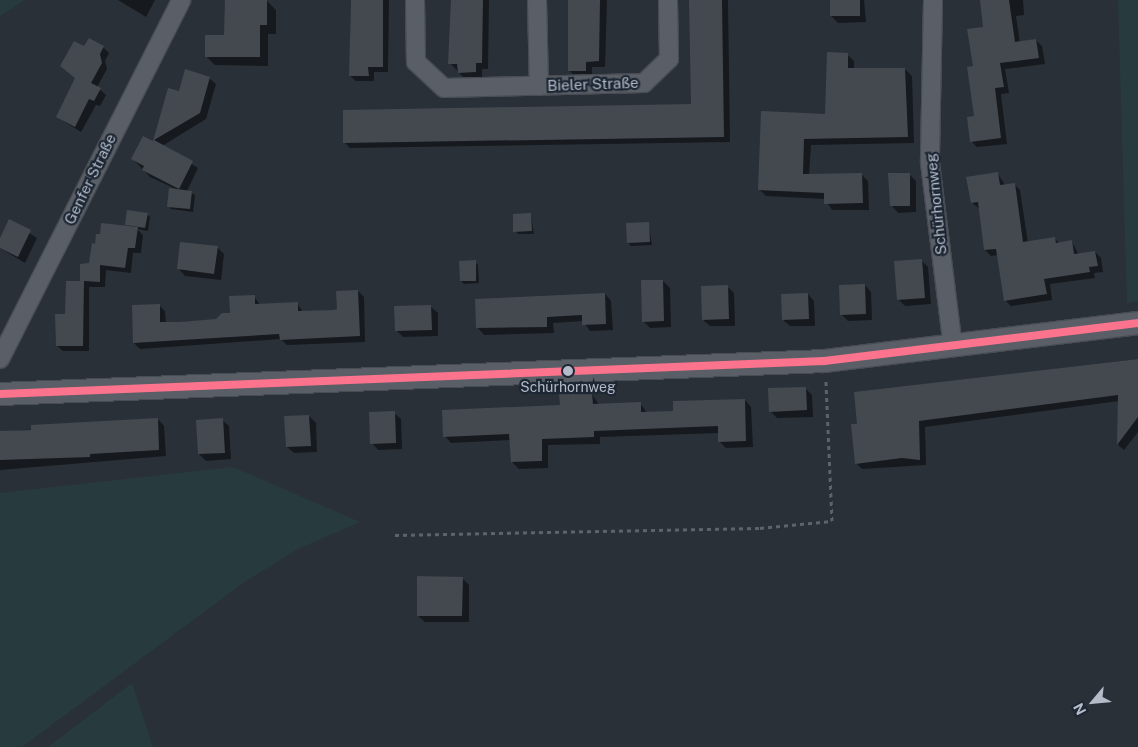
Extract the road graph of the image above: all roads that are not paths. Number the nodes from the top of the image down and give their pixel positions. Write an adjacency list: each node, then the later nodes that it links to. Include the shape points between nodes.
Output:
1 (181, 0): 9 (street, Genfer Straße)
2 (415, 0): 6 (street, Bieler Straße, via 416,62 444,88)
3 (537, 0): 6 (street, Bieler Straße)
4 (668, 0): 6 (street, Bieler Straße, via 669,59 644,83)
5 (933, 0): 8 (street, Schürhornweg, via 930,163)
6 (539, 86)
7 (1138, 323): 8 (street)
8 (953, 347): 10 (street, via 824,361)
9 (0, 359)
10 (0, 394)

